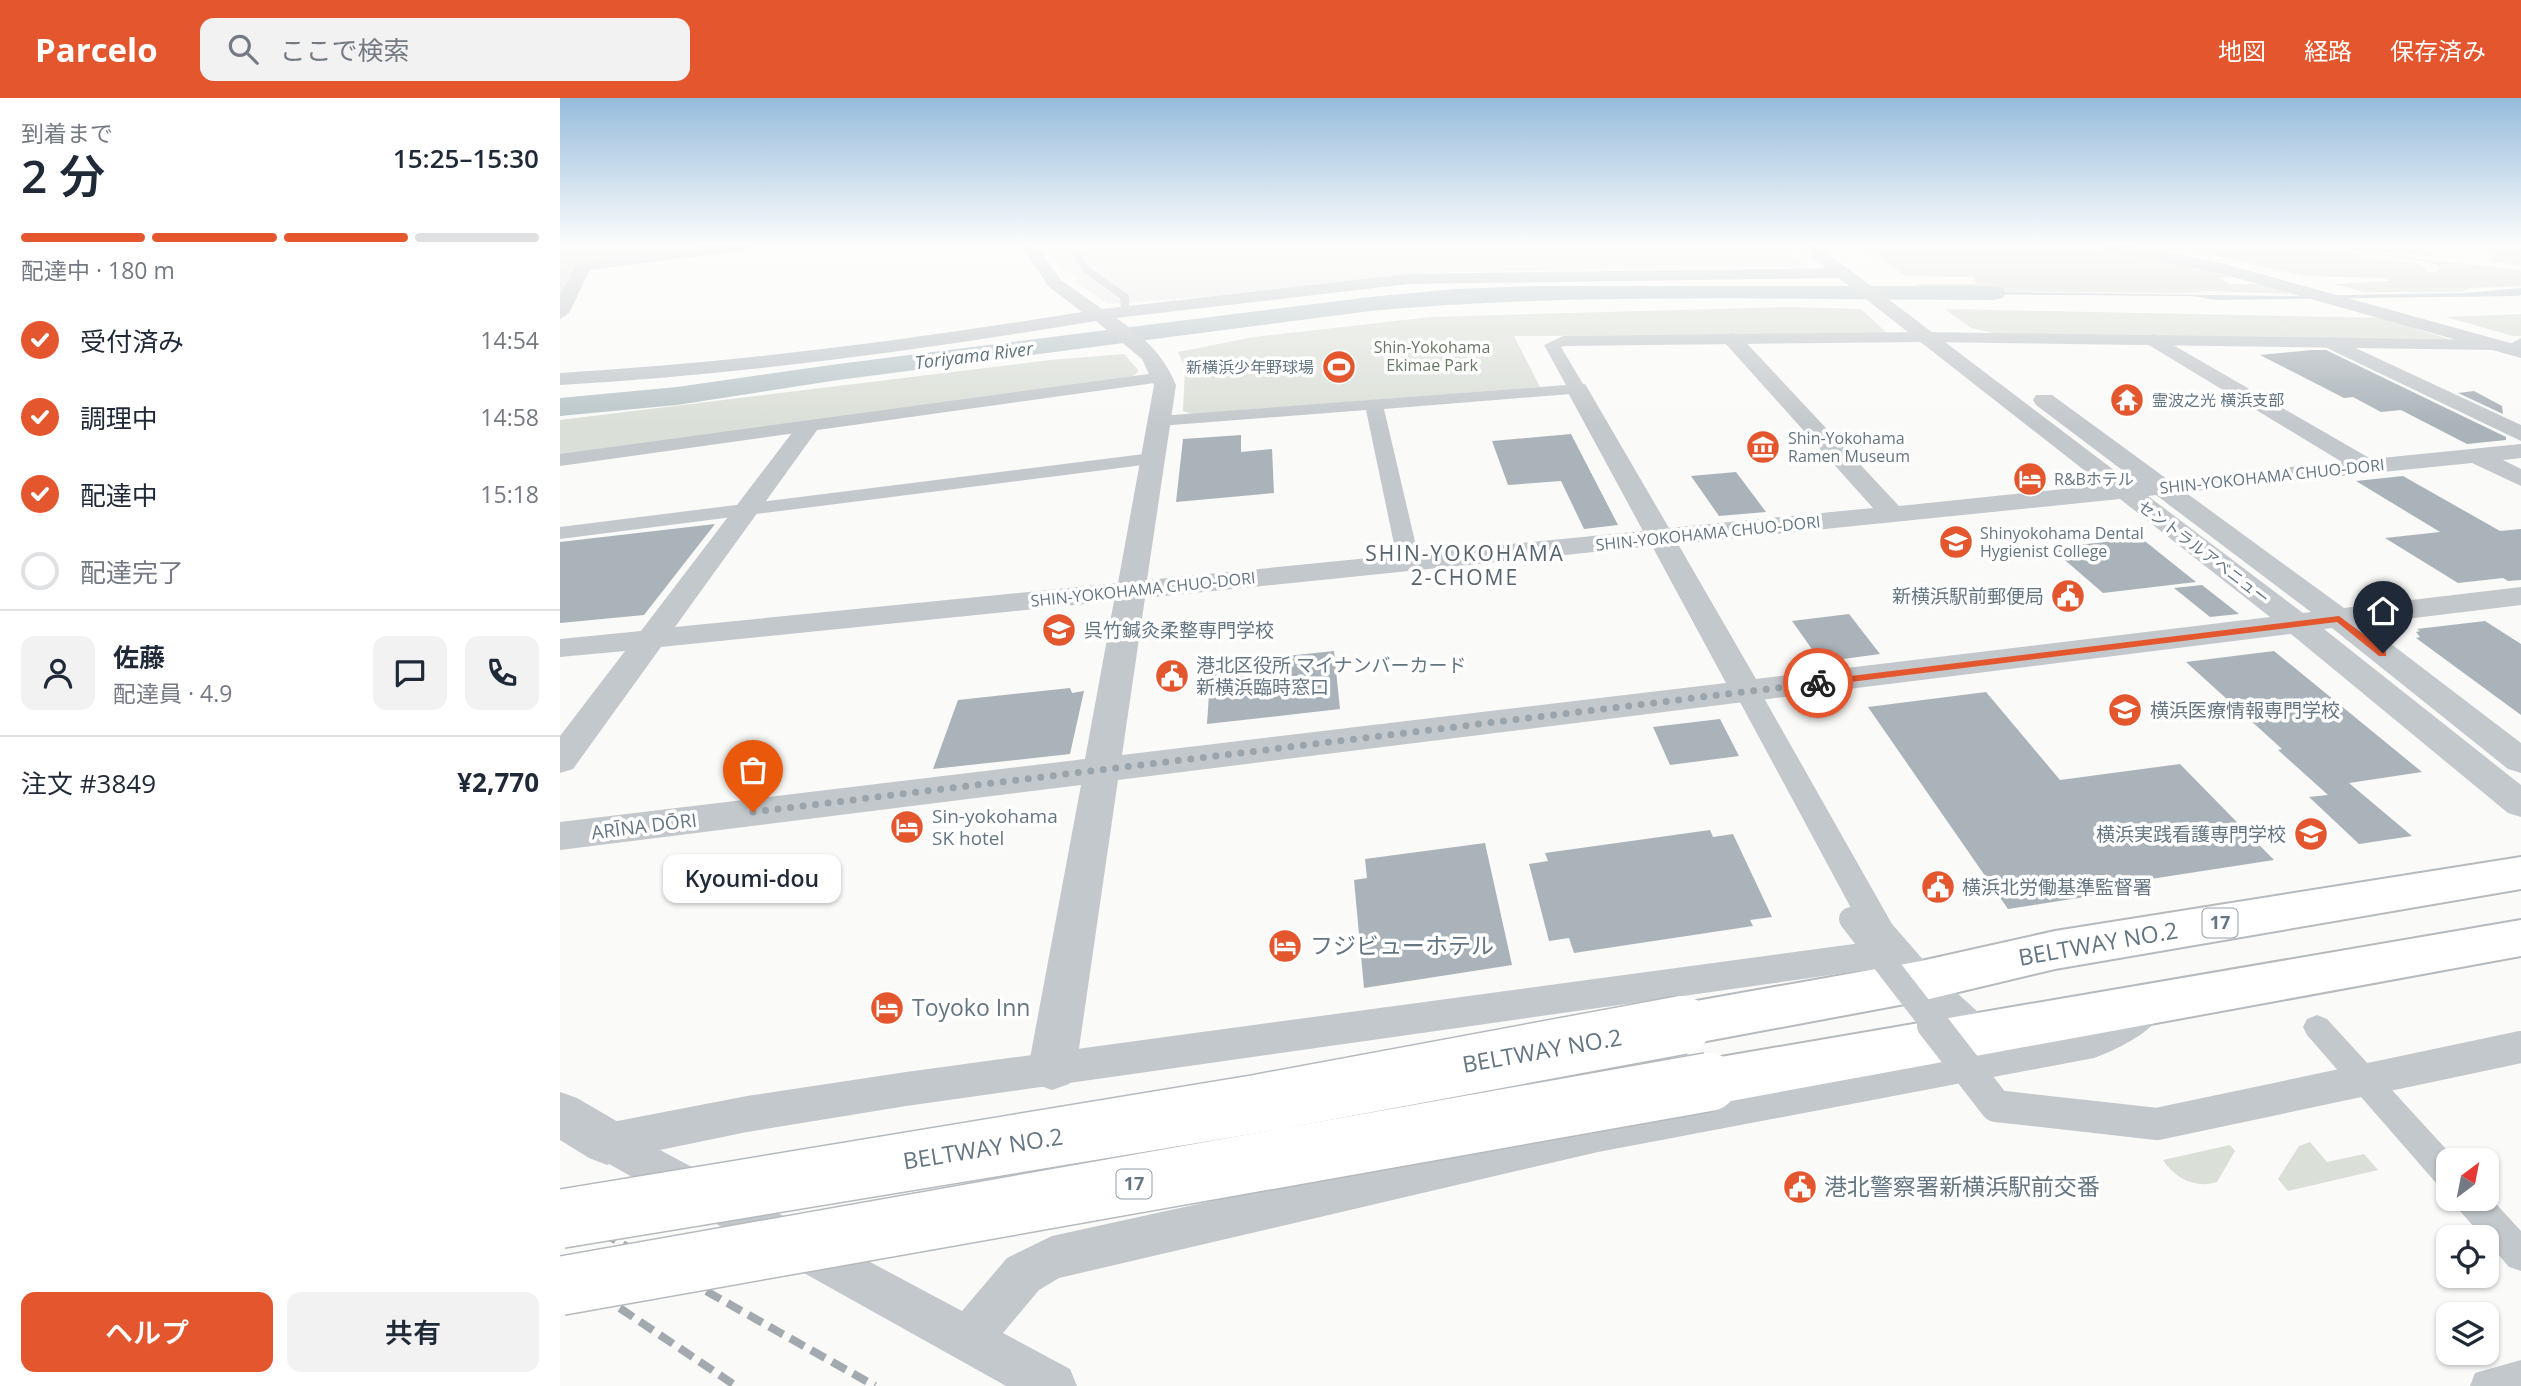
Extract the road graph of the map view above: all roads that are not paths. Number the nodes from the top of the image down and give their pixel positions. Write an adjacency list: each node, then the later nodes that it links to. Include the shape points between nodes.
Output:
1 (1085, 305): 7 (street)
2 (1212, 305): 7 (street)
3 (1897, 305): 8 (street, セントラルアベニュー)
4 (1915, 305): 9 (street, セントラルアベニュー)
5 (2357, 305): 13 (street)
6 (2381, 305): 14 (street)
7 (1103, 319): 15 (street, via 1145,350); 16 (street, via 665,373)
8 (1923, 337): 9 (street); 10 (street); 29 (street, セントラルアベニュー)
9 (1958, 337): 11 (street); 28 (street, セントラルアベニュー)
10 (1732, 340): 17 (street, via 1555,342 1552,345); 31 (street)
11 (2154, 340): 12 (street); 26 (street)
12 (2332, 343): 13 (street); 21 (street)
13 (2494, 345): 14 (street)
14 (2520, 346)
15 (1163, 377): 19 (street); 20 (street)
16 (560, 379)
17 (1577, 389): 18 (street); 33 (street)
18 (1374, 405): 19 (street); 34 (street)
19 (1159, 421): 24 (street)
20 (808, 426): 25 (street); 30 (street)
21 (2521, 435)
22 (2521, 451): 23 (street, SHIN-YOKOHAMA CHUO-DORI)
23 (2476, 456): 26 (street, SHIN-YOKOHAMA CHUO-DORI); 27 (street)
24 (1152, 459): 30 (street); 35 (street)
25 (560, 460)
26 (2368, 467): 28 (street, SHIN-YOKOHAMA CHUO-DORI)
27 (2521, 479)
28 (2164, 487): 29 (street, SHIN-YOKOHAMA CHUO-DORI); 37 (street, セントラルアベニュー)
29 (2124, 491): 31 (street, SHIN-YOKOHAMA CHUO-DORI); 38 (street, セントラルアベニュー)
30 (746, 510): 32 (street); 39 (street)
31 (1892, 514): 33 (street, SHIN-YOKOHAMA CHUO-DORI)
32 (560, 533)
33 (1661, 537): 34 (street, SHIN-YOKOHAMA CHUO-DORI); 41 (street)
34 (1409, 562): 35 (street, SHIN-YOKOHAMA CHUO-DORI)
35 (1131, 590): 39 (street, SHIN-YOKOHAMA CHUO-DORI); 44 (street)
36 (2521, 596): 37 (street, ARĪNA DŌRI)
37 (2339, 619): 38 (street, ARĪNA DŌRI); 43 (street, セントラルアベニュー)
38 (2298, 624): 41 (street, ARĪNA DŌRI); 45 (street, セントラルアベニュー)
39 (651, 638): 40 (street, SHIN-YOKOHAMA CHUO-DORI); 42 (street)
40 (560, 648)
41 (1748, 691): 44 (street, ARĪNA DŌRI); 50 (street, via 1880,933)
42 (560, 761)
43 (2521, 761)
44 (1101, 770): 46 (street, ARĪNA DŌRI); 55 (street)
45 (2521, 804)
46 (560, 836)
47 (2521, 873): 50 (main road, BELTWAY NO.2 / 17, via 2055,950)
48 (1851, 919): 56 (street, bridge, via 2001,1113 2158,1124)
49 (2521, 938): 51 (main road, 17)
50 (1921, 981): 53 (street); 55 (street, via 1861,957); 61 (main road, BELTWAY NO.2 / 17, bridge, via 1255,1104)
51 (2158, 1003): 53 (main road, 17); 64 (street, via 2094,1042 1598,1134 1052,1258 1023,1274)
52 (2316, 1027): 56 (street)
53 (1977, 1034): 63 (main road, 17, bridge)
54 (2521, 1047): 56 (street, bridge)
55 (1052, 1069): 58 (street, via 747,1114)
56 (2365, 1080): 59 (street)
57 (560, 1114): 58 (street)
58 (607, 1142): 64 (street)
59 (2436, 1160)
60 (2481, 1211): 62 (street)
61 (560, 1219)
62 (2521, 1255)
63 (560, 1286)
64 (967, 1340): 66 (street)
65 (2521, 1378): 67 (street)
66 (1053, 1386)
67 (2488, 1386)

